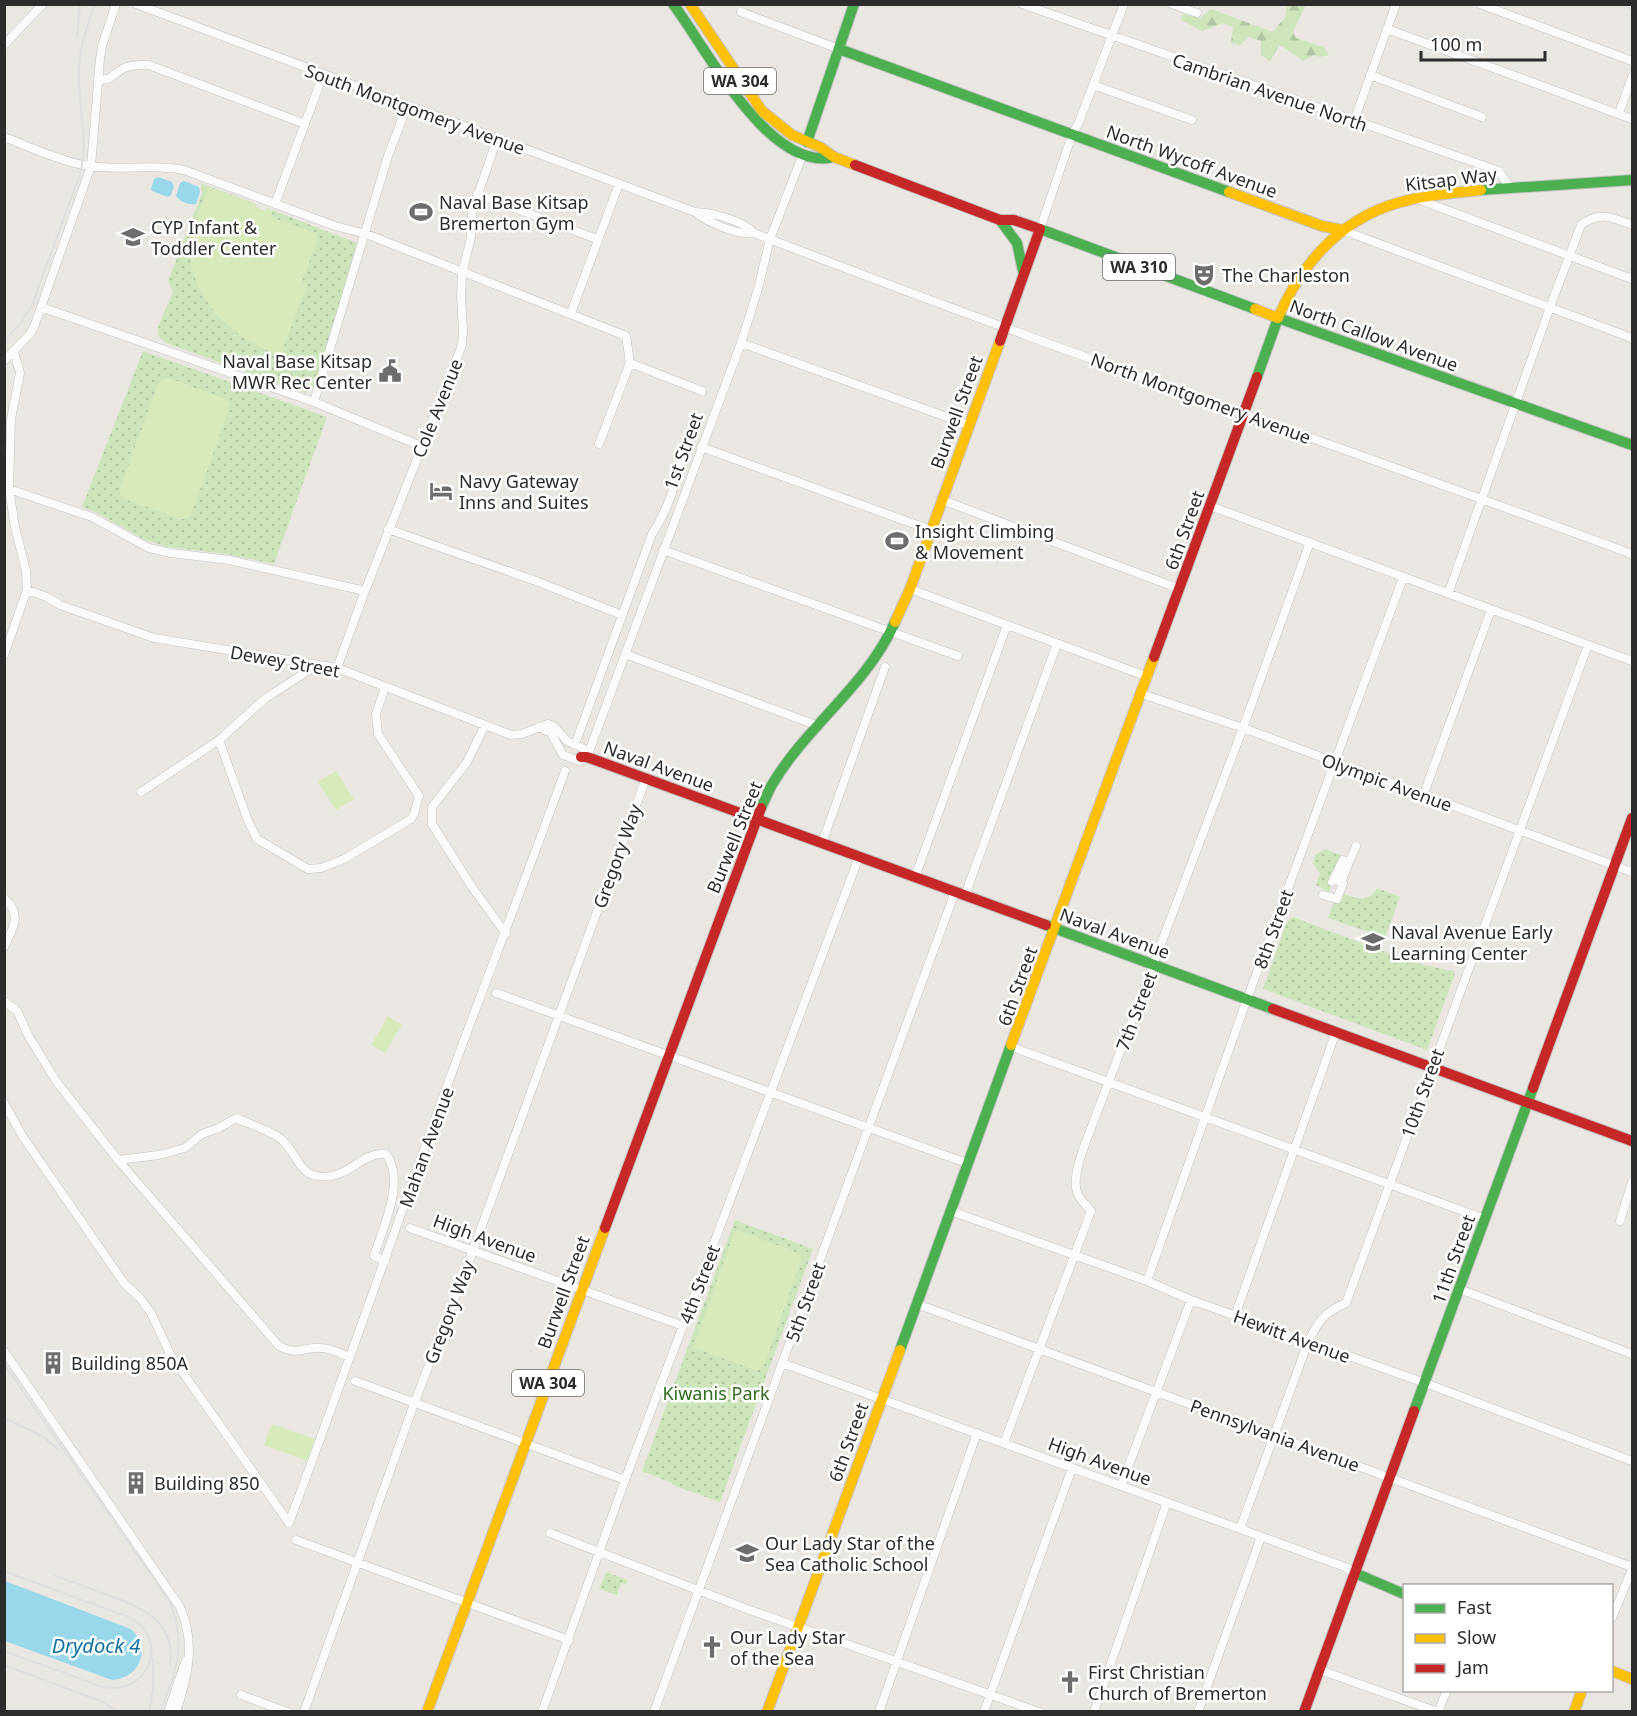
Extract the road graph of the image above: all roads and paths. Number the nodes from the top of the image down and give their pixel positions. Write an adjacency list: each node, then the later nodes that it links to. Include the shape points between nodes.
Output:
1 (43, 4): 16 (street)
2 (116, 4): 22 (street, via 102,46)
3 (136, 4): 19 (street, South Montgomery Avenue)
4 (673, 4): 35 (main road, WA 304, via 749,115 785,145)
5 (690, 4): 34 (main road, WA 304, via 758,107 777,125)
6 (854, 4): 17 (main road)
7 (1022, 4): 15 (street, Cambrian Avenue North)
8 (1124, 4): 15 (street, Burwell Street)
9 (1172, 4): 13 (street)
10 (1395, 4): 14 (street)
11 (1480, 4): 18 (street)
12 (741, 12): 17 (street, North Wycoff Avenue)
13 (1197, 13)
14 (1387, 29): 20 (street); 25 (street)
15 (1110, 36): 23 (street, Burwell Street); 29 (street, Cambrian Avenue North)
16 (4, 45)
17 (838, 48): 31 (main road, North Wycoff Avenue); 34 (main road)
18 (1632, 61)
19 (323, 75): 24 (street, South Montgomery Avenue); 30 (street)
20 (1370, 75): 26 (street); 29 (street)
21 (1632, 77): 25 (street)
22 (98, 80): 30 (street, via 108,80 133,65 149,65); 37 (street)
23 (1093, 85): 28 (street); 31 (street, Burwell Street)
24 (407, 106): 33 (street, South Montgomery Avenue); 48 (street)
25 (1619, 113): 27 (street)
26 (1482, 117)
27 (1632, 119)
28 (1192, 120)
29 (1354, 121): 40 (street, Cambrian Avenue North, via 1498,171)
30 (305, 124): 43 (street)
31 (1072, 135): 46 (street, Burwell Street); 47 (main road, North Wycoff Avenue)
32 (4, 137): 37 (street)
33 (497, 139): 39 (street, South Montgomery Avenue); 41 (street, Cole Avenue)
34 (807, 142): 36 (main road, North Callow Avenue / WA 304, via 827,149)
35 (803, 154): 36 (main road, North Callow Avenue / WA 304, via 823,161); 50 (street, 1st Street)
36 (834, 158): 44 (main road, North Callow Avenue / WA 304)
37 (91, 166): 43 (street, via 170,167); 56 (street)
38 (1632, 180): 40 (main road, Kitsap Way)
39 (619, 184): 49 (street); 50 (street, South Montgomery Avenue, via 694,212 717,215)
40 (1509, 188): 42 (main road, Kitsap Way)
41 (477, 194): 49 (street); 52 (street, Cole Avenue)
42 (1416, 198): 47 (main road, Kitsap Way, via 1371,213); 51 (street)
43 (275, 204): 48 (street)
44 (1000, 220): 46 (main road, North Callow Avenue / WA 304, via 1014,220); 54 (main road, WA 304, via 1019,244)
45 (1632, 225): 51 (street, via 1613,217 1593,217 1581,225)
46 (1040, 229): 54 (main road, Burwell Street / WA 304); 59 (main road, North Callow Avenue / WA 310)
47 (1342, 230): 53 (main road, Kitsap Way); 57 (street, North Wycoff Avenue)
48 (366, 234): 52 (street); 67 (street)
49 (597, 238): 58 (street)
50 (770, 239): 60 (street, North Montgomery Avenue); 62 (street, 1st Street)
51 (1569, 257): 55 (street); 57 (street)
52 (462, 274): 58 (street); 73 (street, Cole Avenue, via 462,345)
53 (1300, 274): 59 (main road, 6th Street)
54 (1023, 277): 60 (main road, Burwell Street / WA 304)
55 (1632, 279)
56 (42, 307): 63 (street, via 30,334); 67 (street)
57 (1550, 307): 61 (street, North Wycoff Avenue); 68 (street)
58 (571, 313): 65 (street, via 626,336)
59 (1278, 318): 68 (main road, North Callow Avenue); 69 (main road, 6th Street)
60 (1004, 328): 69 (street, North Montgomery Avenue); 70 (main road, Burwell Street / WA 304)
61 (1632, 338)
62 (741, 343): 70 (street); 74 (street, 1st Street)
63 (14, 352): 64 (street); 76 (street, via 20,373 11,419)
64 (4, 361)
65 (630, 363): 66 (street); 71 (street)
66 (702, 391)
67 (314, 402): 73 (street)
68 (1516, 404): 72 (main road, North Callow Avenue); 77 (street)
69 (1244, 413): 77 (street, North Montgomery Avenue); 79 (main road, 6th Street)
70 (969, 426): 78 (main road, Burwell Street / WA 304)
71 (599, 444)
72 (1632, 445)
73 (421, 446): 80 (street, Cole Avenue)
74 (701, 447): 81 (street); 83 (street, 1st Street)
75 (684, 448): 92 (street, via 662,518 652,534)
76 (9, 489): 88 (street); 89 (street, via 92,518 148,548 229,560)
77 (1483, 499): 84 (street, North Montgomery Avenue); 90 (street)
78 (942, 500): 81 (main road, Burwell Street / WA 304); 87 (street)
79 (1210, 506): 82 (street); 87 (main road, 6th Street)
80 (388, 529): 89 (street, Cole Avenue); 92 (street)
81 (931, 530): 86 (main road, Burwell Street / WA 304)
82 (1310, 542): 85 (street); 110 (street, 7th Street)
83 (663, 550): 94 (street); 97 (street, 1st Street)
84 (1632, 554)
85 (1403, 578): 90 (street); 114 (street, 8th Street)
86 (910, 589): 93 (street); 94 (main road, Burwell Street / WA 304)
87 (1180, 589): 104 (main road, 6th Street)
88 (27, 590): 98 (street); 101 (street, Dewey Street, via 154,638)
89 (365, 591): 103 (street, Cole Avenue)
90 (1448, 594): 91 (street)
91 (1491, 610): 96 (street); 118 (street)
92 (622, 615): 111 (street)
93 (1007, 625): 95 (street); 127 (street)
94 (891, 632): 99 (street); 108 (main road, Burwell Street / WA 304, via 867,668)
95 (1057, 644): 104 (street); 128 (street, 5th Street)
96 (1588, 645): 100 (street); 121 (street, 10th Street)
97 (625, 654): 108 (street); 113 (street, 1st Street)
98 (4, 655)
99 (958, 656)
100 (1632, 661)
101 (317, 665): 103 (street, Dewey Street); 112 (street, via 266,698)
102 (885, 667): 122 (street)
103 (337, 668): 105 (street, Dewey Street)
104 (1148, 677): 106 (main road, 6th Street)
105 (385, 687): 107 (street, Dewey Street); 112 (street, via 376,714 378,734 419,796 414,814 344,859 321,868 308,868 257,839)
106 (1142, 694): 110 (street, Olympic Avenue); 131 (main road, 6th Street)
107 (485, 725): 109 (street, Dewey Street, via 511,735); 132 (street, via 467,762 432,807 432,824)
108 (816, 725): 120 (main road, Burwell Street / WA 304, via 781,770)
109 (539, 727): 113 (street, via 550,733 563,755); 113 (street, via 555,727 567,750)
110 (1243, 728): 114 (street, Olympic Avenue); 134 (street, 7th Street)
111 (577, 739)
112 (219, 740): 117 (street)
113 (583, 756): 116 (main road, Naval Avenue)
114 (1335, 763): 118 (street, Olympic Avenue); 136 (street, 8th Street)
115 (565, 771): 132 (street, Mahan Avenue)
116 (646, 778): 120 (main road, Naval Avenue); 138 (street, Gregory Way)
117 (141, 792)
118 (1423, 796): 121 (street, Olympic Avenue)
119 (1632, 818): 125 (main road, 11th Street)
120 (756, 819): 122 (main road, Naval Avenue); 141 (main road, Burwell Street / WA 304)
121 (1518, 830): 125 (street, Olympic Avenue); 142 (street, 10th Street)
122 (822, 843): 124 (main road, Naval Avenue)
123 (1356, 846): 129 (street, via 1336,881 1344,883 1337,899)
124 (859, 857): 127 (main road, Naval Avenue); 144 (street, 4th Street)
125 (1615, 865): 126 (street, Olympic Avenue); 145 (main road, 11th Street)
126 (1632, 872)
127 (915, 877): 128 (main road, Naval Avenue)
128 (960, 894): 131 (main road, Naval Avenue); 148 (street, 5th Street)
129 (1323, 895)
130 (4, 898): 133 (street, via 15,915)
131 (1055, 929): 134 (main road, Naval Avenue); 140 (main road, 6th Street)
132 (506, 934): 161 (street, Mahan Avenue)
133 (4, 947)
134 (1154, 965): 136 (main road, Naval Avenue); 143 (street, 7th Street)
135 (496, 993): 138 (street)
136 (1247, 999): 139 (main road, Naval Avenue); 147 (street, 8th Street)
137 (4, 1001): 151 (street, via 17,1011 56,1081)
138 (558, 1015): 141 (street); 159 (street, Gregory Way)
139 (1336, 1032): 142 (main road, Naval Avenue); 150 (street)
140 (1012, 1047): 143 (street); 152 (main road, 6th Street)
141 (668, 1055): 144 (street); 164 (main road, Burwell Street / WA 304)
142 (1432, 1066): 145 (main road, Naval Avenue); 154 (street, 10th Street)
143 (1108, 1083): 147 (street); 160 (street, 7th Street, via 1076,1178 1078,1194 1091,1211)
144 (771, 1092): 148 (street); 168 (street, 4th Street)
145 (1528, 1102): 149 (main road, Naval Avenue); 156 (main road, 11th Street)
146 (4, 1103): 173 (street, Mahan Avenue, via 23,1137 124,1283 152,1313 171,1356 289,1523)
147 (1205, 1118): 150 (street); 162 (street, 8th Street)
148 (869, 1128): 152 (street); 174 (street, 5th Street)
149 (1632, 1141)
150 (1293, 1149): 154 (street); 167 (street)
151 (118, 1160): 161 (street, via 185,1148 202,1134 236,1118 282,1139 302,1169 322,1177 334,1176 371,1155 386,1154 395,1174 392,1198 374,1256); 173 (street, via 279,1346 303,1352 322,1347)
152 (969, 1164): 155 (main road, 6th Street)
153 (1632, 1182): 157 (street)
154 (1388, 1184): 156 (street); 169 (street, 10th Street, via 1346,1303 1320,1319)
155 (951, 1211): 160 (street, Hewitt Avenue); 166 (main road, 6th Street)
156 (1485, 1219): 163 (main road, 11th Street)
157 (1620, 1221)
158 (410, 1228): 159 (street, High Avenue)
159 (473, 1250): 164 (street, High Avenue); 179 (street, Gregory Way)
160 (1074, 1256): 162 (street, Hewitt Avenue); 170 (street, 7th Street)
161 (384, 1261): 173 (street, Mahan Avenue)
162 (1147, 1281): 165 (street, Hewitt Avenue)
163 (1460, 1290): 172 (street); 176 (main road, 11th Street)
164 (581, 1291): 168 (street, High Avenue); 183 (main road, Burwell Street / WA 304)
165 (1191, 1300): 167 (street, Hewitt Avenue); 177 (street)
166 (917, 1304): 170 (street, Pennsylvania Avenue); 178 (main road, 6th Street)
167 (1235, 1316): 169 (street, Hewitt Avenue)
168 (683, 1326): 187 (street, 4th Street)
169 (1308, 1342): 176 (street, Hewitt Avenue); 181 (street, 10th Street)
170 (1038, 1349): 177 (street, Pennsylvania Avenue); 182 (street, 7th Street)
171 (4, 1351): 204 (street, via 175,1598 185,1618)
172 (1632, 1354)
173 (350, 1357)
174 (783, 1363): 178 (street, High Avenue); 198 (street, 5th Street)
175 (355, 1381): 179 (street)
176 (1425, 1383): 184 (street, Hewitt Avenue); 186 (main road, 11th Street)
177 (1156, 1393): 181 (street, Pennsylvania Avenue); 188 (street)
178 (882, 1399): 180 (street, High Avenue); 202 (main road, 6th Street)
179 (414, 1404): 183 (street); 195 (street, Gregory Way)
180 (977, 1433): 182 (street, High Avenue); 205 (street)
181 (1274, 1436): 186 (street, Pennsylvania Avenue); 190 (street, 10th Street)
182 (1004, 1443): 185 (street, High Avenue)
183 (526, 1444): 187 (street); 200 (main road, Burwell Street / WA 304)
184 (1632, 1461)
185 (1072, 1468): 188 (street, High Avenue); 211 (street)
186 (1390, 1477): 196 (street, Pennsylvania Avenue); 197 (main road, 11th Street)
187 (625, 1480): 194 (street, 4th Street)
188 (1121, 1486): 189 (street, High Avenue)
189 (1167, 1502): 190 (street, High Avenue); 224 (street)
190 (1239, 1529): 192 (street, High Avenue)
191 (550, 1533): 194 (street)
192 (1261, 1536): 197 (street, High Avenue); 225 (street)
193 (296, 1540): 195 (street)
194 (600, 1554): 198 (street); 203 (street, 4th Street)
195 (358, 1562): 200 (street); 216 (street, Gregory Way)
196 (1632, 1568): 201 (street)
197 (1355, 1573): 199 (main road, High Avenue); 206 (main road, 11th Street)
198 (699, 1591): 202 (street); 219 (street, 5th Street)
199 (1403, 1594)
200 (467, 1602): 203 (street); 217 (main road, Burwell Street / WA 304)
201 (1613, 1613)
202 (798, 1626): 205 (street); 220 (main road, 6th Street)
203 (569, 1640): 218 (street, 4th Street)
204 (190, 1650): 213 (street); 214 (street)
205 (897, 1661): 211 (street); 221 (street)
206 (1320, 1670): 226 (main road, 11th Street); 227 (street)
207 (1613, 1672): 208 (main road)
208 (1632, 1679)
209 (1446, 1692): 227 (street)
210 (1581, 1692): 228 (main road)
211 (990, 1694): 222 (street); 223 (street)
212 (241, 1695): 215 (street)
213 (168, 1712)
214 (176, 1712)
215 (287, 1712)
216 (304, 1712)
217 (427, 1712)
218 (542, 1712)
219 (654, 1712)
220 (767, 1712)
221 (879, 1712)
222 (984, 1712)
223 (1040, 1712)
224 (1094, 1712)
225 (1198, 1712)
226 (1304, 1712)
227 (1438, 1712)
228 (1574, 1712)

